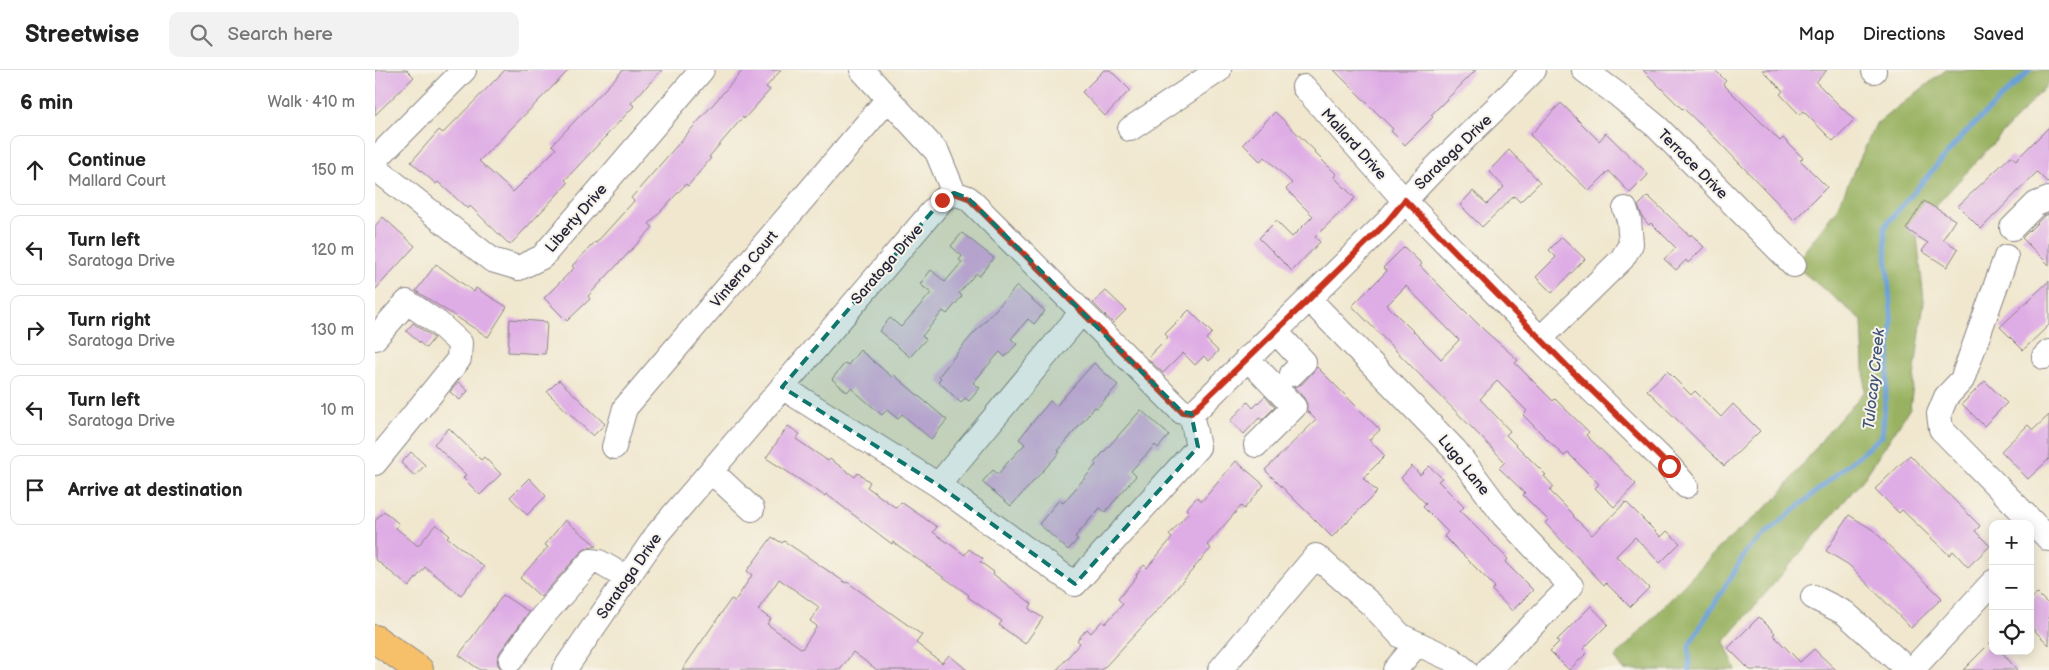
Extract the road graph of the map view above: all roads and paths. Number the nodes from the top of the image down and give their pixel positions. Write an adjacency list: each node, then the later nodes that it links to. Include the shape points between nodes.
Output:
1 (464, 70): 10 (street)
2 (702, 70): 11 (street, Liberty Drive, via 542,257 519,268 492,260)
3 (862, 70): 8 (street)
4 (1219, 70): 9 (street)
5 (1534, 70): 14 (street, Saratoga Drive)
6 (1584, 70): 18 (street, Terrace Drive, via 1657,128)
7 (1304, 87): 14 (street, Mallard Drive)
8 (889, 99): 12 (street, via 937,152); 29 (street, Vinterra Court, via 625,408)
9 (1131, 129)
10 (375, 160)
11 (375, 168)
12 (954, 193): 20 (street, via 968,198); 26 (street, Saratoga Drive, via 942,200)
13 (2049, 199): 16 (street, via 2036,204)
14 (1405, 200): 19 (street, Saratoga Drive); 23 (street, Mallard Drive)
15 (1625, 209): 23 (street, via 1631,244 1622,259)
16 (2012, 228)
17 (2006, 257): 35 (street, via 1962,380 1946,397 1939,414 1941,429)
18 (1794, 265)
19 (1309, 299): 21 (street, Saratoga Drive); 47 (street, Lugo Lane, via 1455,450 1504,516 1571,586)
20 (1082, 312): 27 (street, via 1182,412); 32 (street)
21 (1275, 331): 24 (street, Saratoga Drive); 25 (street, via 1304,362)
22 (375, 338): 30 (street, via 407,302 460,343 459,359)
23 (1540, 339): 33 (street, Mallard Drive, via 1669,466)
24 (1247, 358): 25 (street); 27 (street, Saratoga Drive)
25 (1283, 382): 28 (street, via 1294,407)
26 (782, 387): 31 (street, Saratoga Drive); 32 (street)
27 (1191, 413): 32 (street, via 1198,447 1075,584)
28 (1256, 445)
29 (614, 447)
30 (375, 463)
31 (711, 471): 34 (street); 36 (street, Saratoga Drive, via 658,532)
32 (939, 485)
33 (1685, 486)
34 (752, 509)
35 (2042, 533)
36 (627, 578): 41 (street, via 599,562 591,561 542,617); 43 (street, Saratoga Drive)
37 (1989, 586): 49 (street)
38 (1813, 597): 48 (street, via 1845,613)
39 (1417, 644): 44 (street, via 1401,636 1373,606 1316,556); 45 (street); 46 (street, via 1451,659)
40 (379, 649): 42 (main road)
41 (511, 660)
42 (419, 670)
43 (564, 670)
44 (1220, 670)
45 (1395, 670)
46 (1465, 670)
47 (1488, 670)
48 (1908, 670)
49 (1912, 670)

